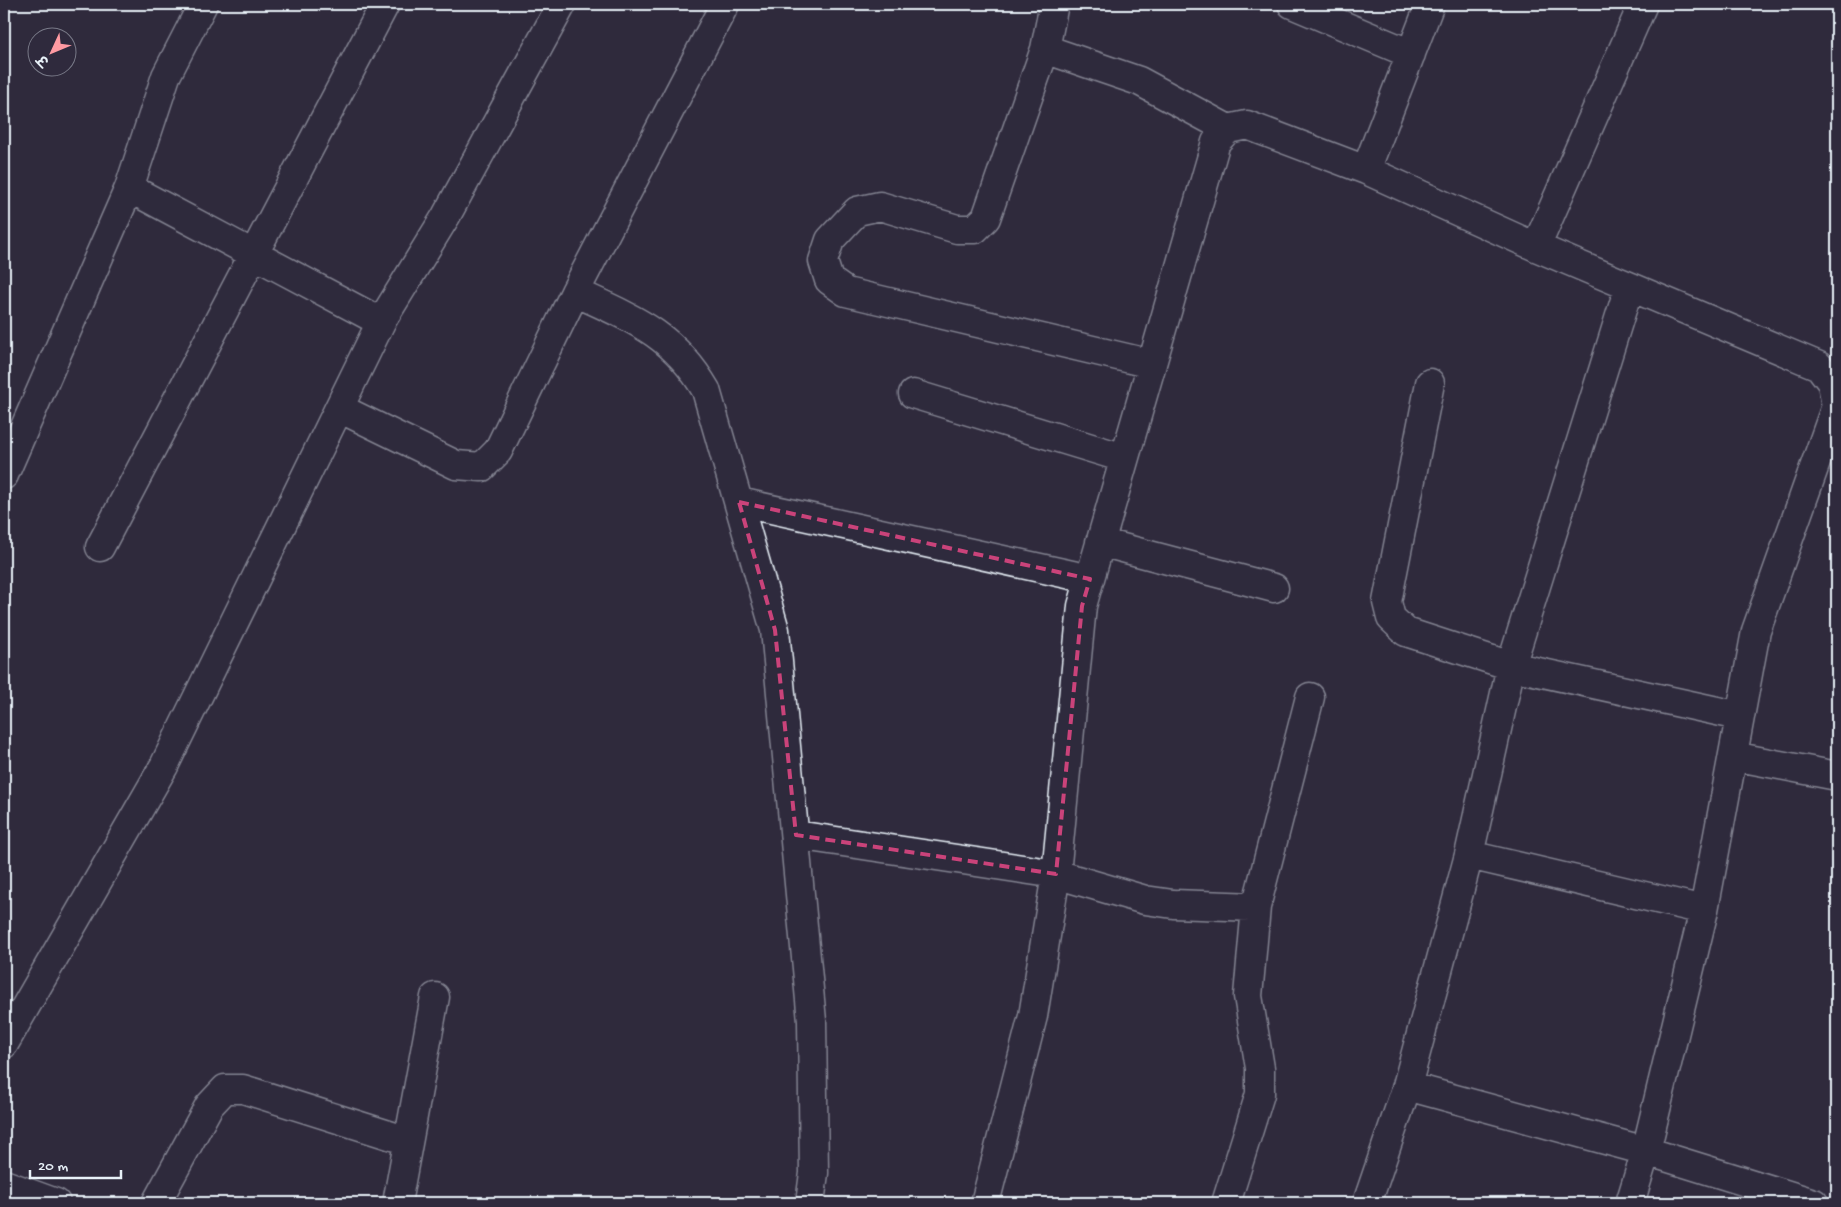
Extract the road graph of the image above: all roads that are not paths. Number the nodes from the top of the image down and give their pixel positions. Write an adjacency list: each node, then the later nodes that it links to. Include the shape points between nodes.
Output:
1 (203, 4): 13 (street, via 166,76)
2 (385, 4): 15 (street)
3 (562, 4): 18 (street, via 446,216)
4 (726, 4): 17 (street)
5 (1054, 4): 9 (street)
6 (1292, 4): 10 (street)
7 (1430, 4): 10 (street)
8 (1643, 4): 14 (street)
9 (1045, 49): 11 (street, via 1139,81); 19 (street, via 986,218 975,229 957,229 880,206 858,211 830,240 822,261 829,280 846,292)
10 (1411, 54): 12 (street)
11 (1228, 129): 12 (street, via 1247,125); 19 (street, via 1216,142)
12 (1366, 170): 14 (street)
13 (129, 188): 15 (street); 25 (street)
14 (1536, 247): 16 (street)
15 (253, 254): 18 (street); 28 (street)
16 (1629, 287): 20 (street, via 1819,366); 31 (street)
17 (575, 292): 23 (street, via 498,451 482,467 456,465); 26 (street, via 661,336 696,373 706,390)
18 (381, 322): 23 (street)
19 (1152, 364): 24 (street)
20 (1835, 376): 33 (street, via 1836,406 1756,631)
21 (1430, 383): 31 (street, via 1387,602 1391,618 1406,632)
22 (914, 394): 24 (street)
23 (339, 408): 42 (street, via 164,766)
24 (1124, 458): 27 (street)
25 (4, 475)
26 (739, 502): 29 (street); 36 (street, via 775,630)
27 (1100, 542): 29 (street); 30 (street)
28 (100, 547)
29 (1090, 579): 38 (street, via 1082,606)
30 (1274, 588)
31 (1511, 666): 33 (street); 37 (street)
32 (1310, 698): 39 (street)
33 (1740, 716): 34 (street)
34 (1733, 756): 35 (street); 40 (street)
35 (1837, 776)
36 (796, 835): 38 (street); 50 (street, via 812,1021 814,1173)
37 (1469, 855): 40 (street); 43 (street)
38 (1056, 874): 39 (street, via 1145,900); 51 (street, via 1033,1016)
39 (1256, 908): 52 (street, via 1248,996 1260,1068 1260,1094)
40 (1704, 910): 45 (street)
41 (435, 997): 44 (street)
42 (4, 1044)
43 (1407, 1086): 45 (street); 53 (street)
44 (408, 1141): 48 (street, via 243,1088 225,1089 209,1106); 49 (street)
45 (1646, 1151): 54 (street); 55 (street)
46 (4, 1184): 47 (street)
47 (56, 1203)
48 (156, 1203)
49 (397, 1203)
50 (810, 1203)
51 (986, 1203)
52 (1226, 1203)
53 (1367, 1203)
54 (1630, 1203)
55 (1814, 1203)

